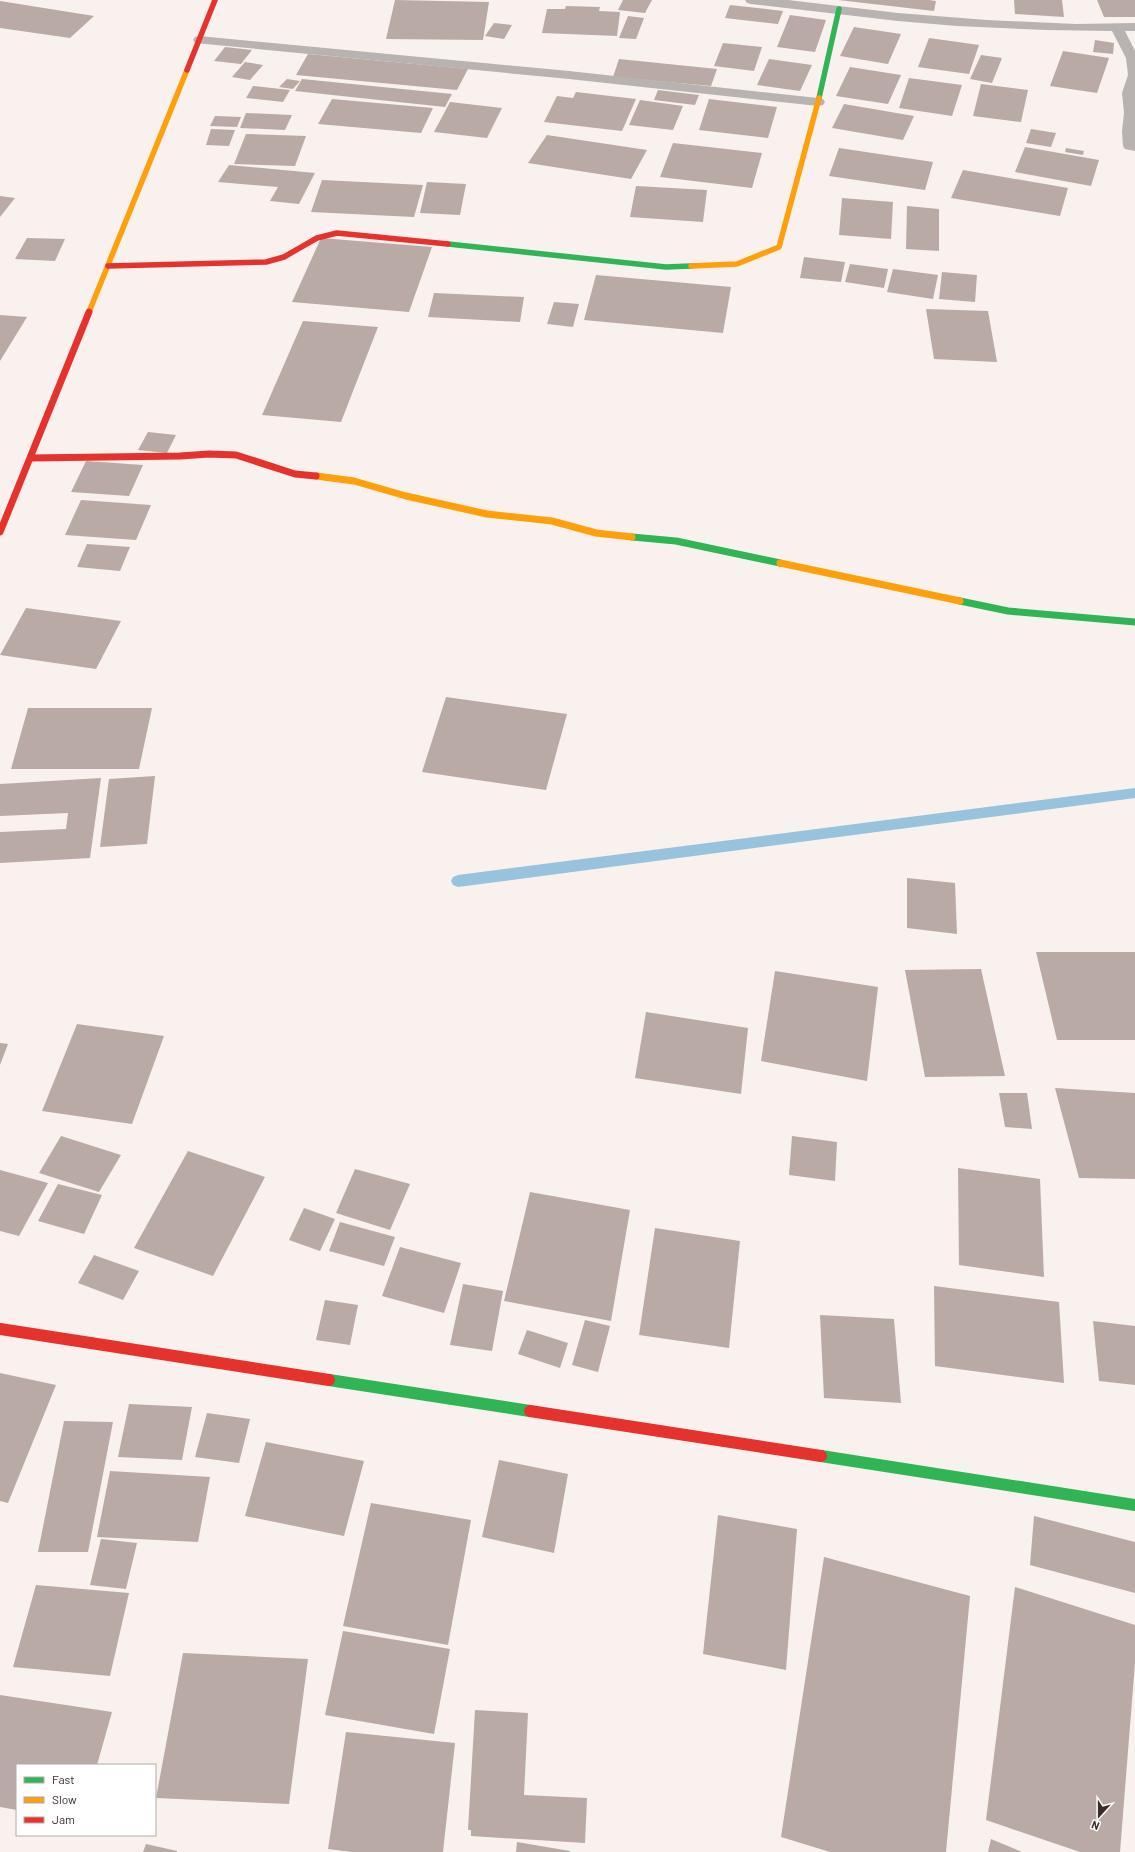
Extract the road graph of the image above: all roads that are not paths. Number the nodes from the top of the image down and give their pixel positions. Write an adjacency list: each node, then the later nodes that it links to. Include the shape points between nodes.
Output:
1 (215, 0): 6 (street)
2 (751, 0): 3 (street)
3 (839, 9): 5 (street, via 999,24); 7 (street)
4 (1135, 27): 5 (street)
5 (1117, 28): 8 (street, via 1132,58 1134,75 1129,94 1129,131 1130,146)
6 (199, 40): 7 (street, via 569,75); 9 (street)
7 (818, 102): 9 (street, via 779,247 737,264 666,267 337,233 317,238 284,257 266,262)
8 (1135, 148)
9 (108, 266): 10 (street)
10 (30, 458): 11 (street); 12 (street, via 236,455 295,474 354,481 406,496 487,514 552,521 596,533 676,541 1008,611)
11 (0, 532)
12 (1135, 622)
13 (0, 1329): 14 (street)
14 (1135, 1506)

